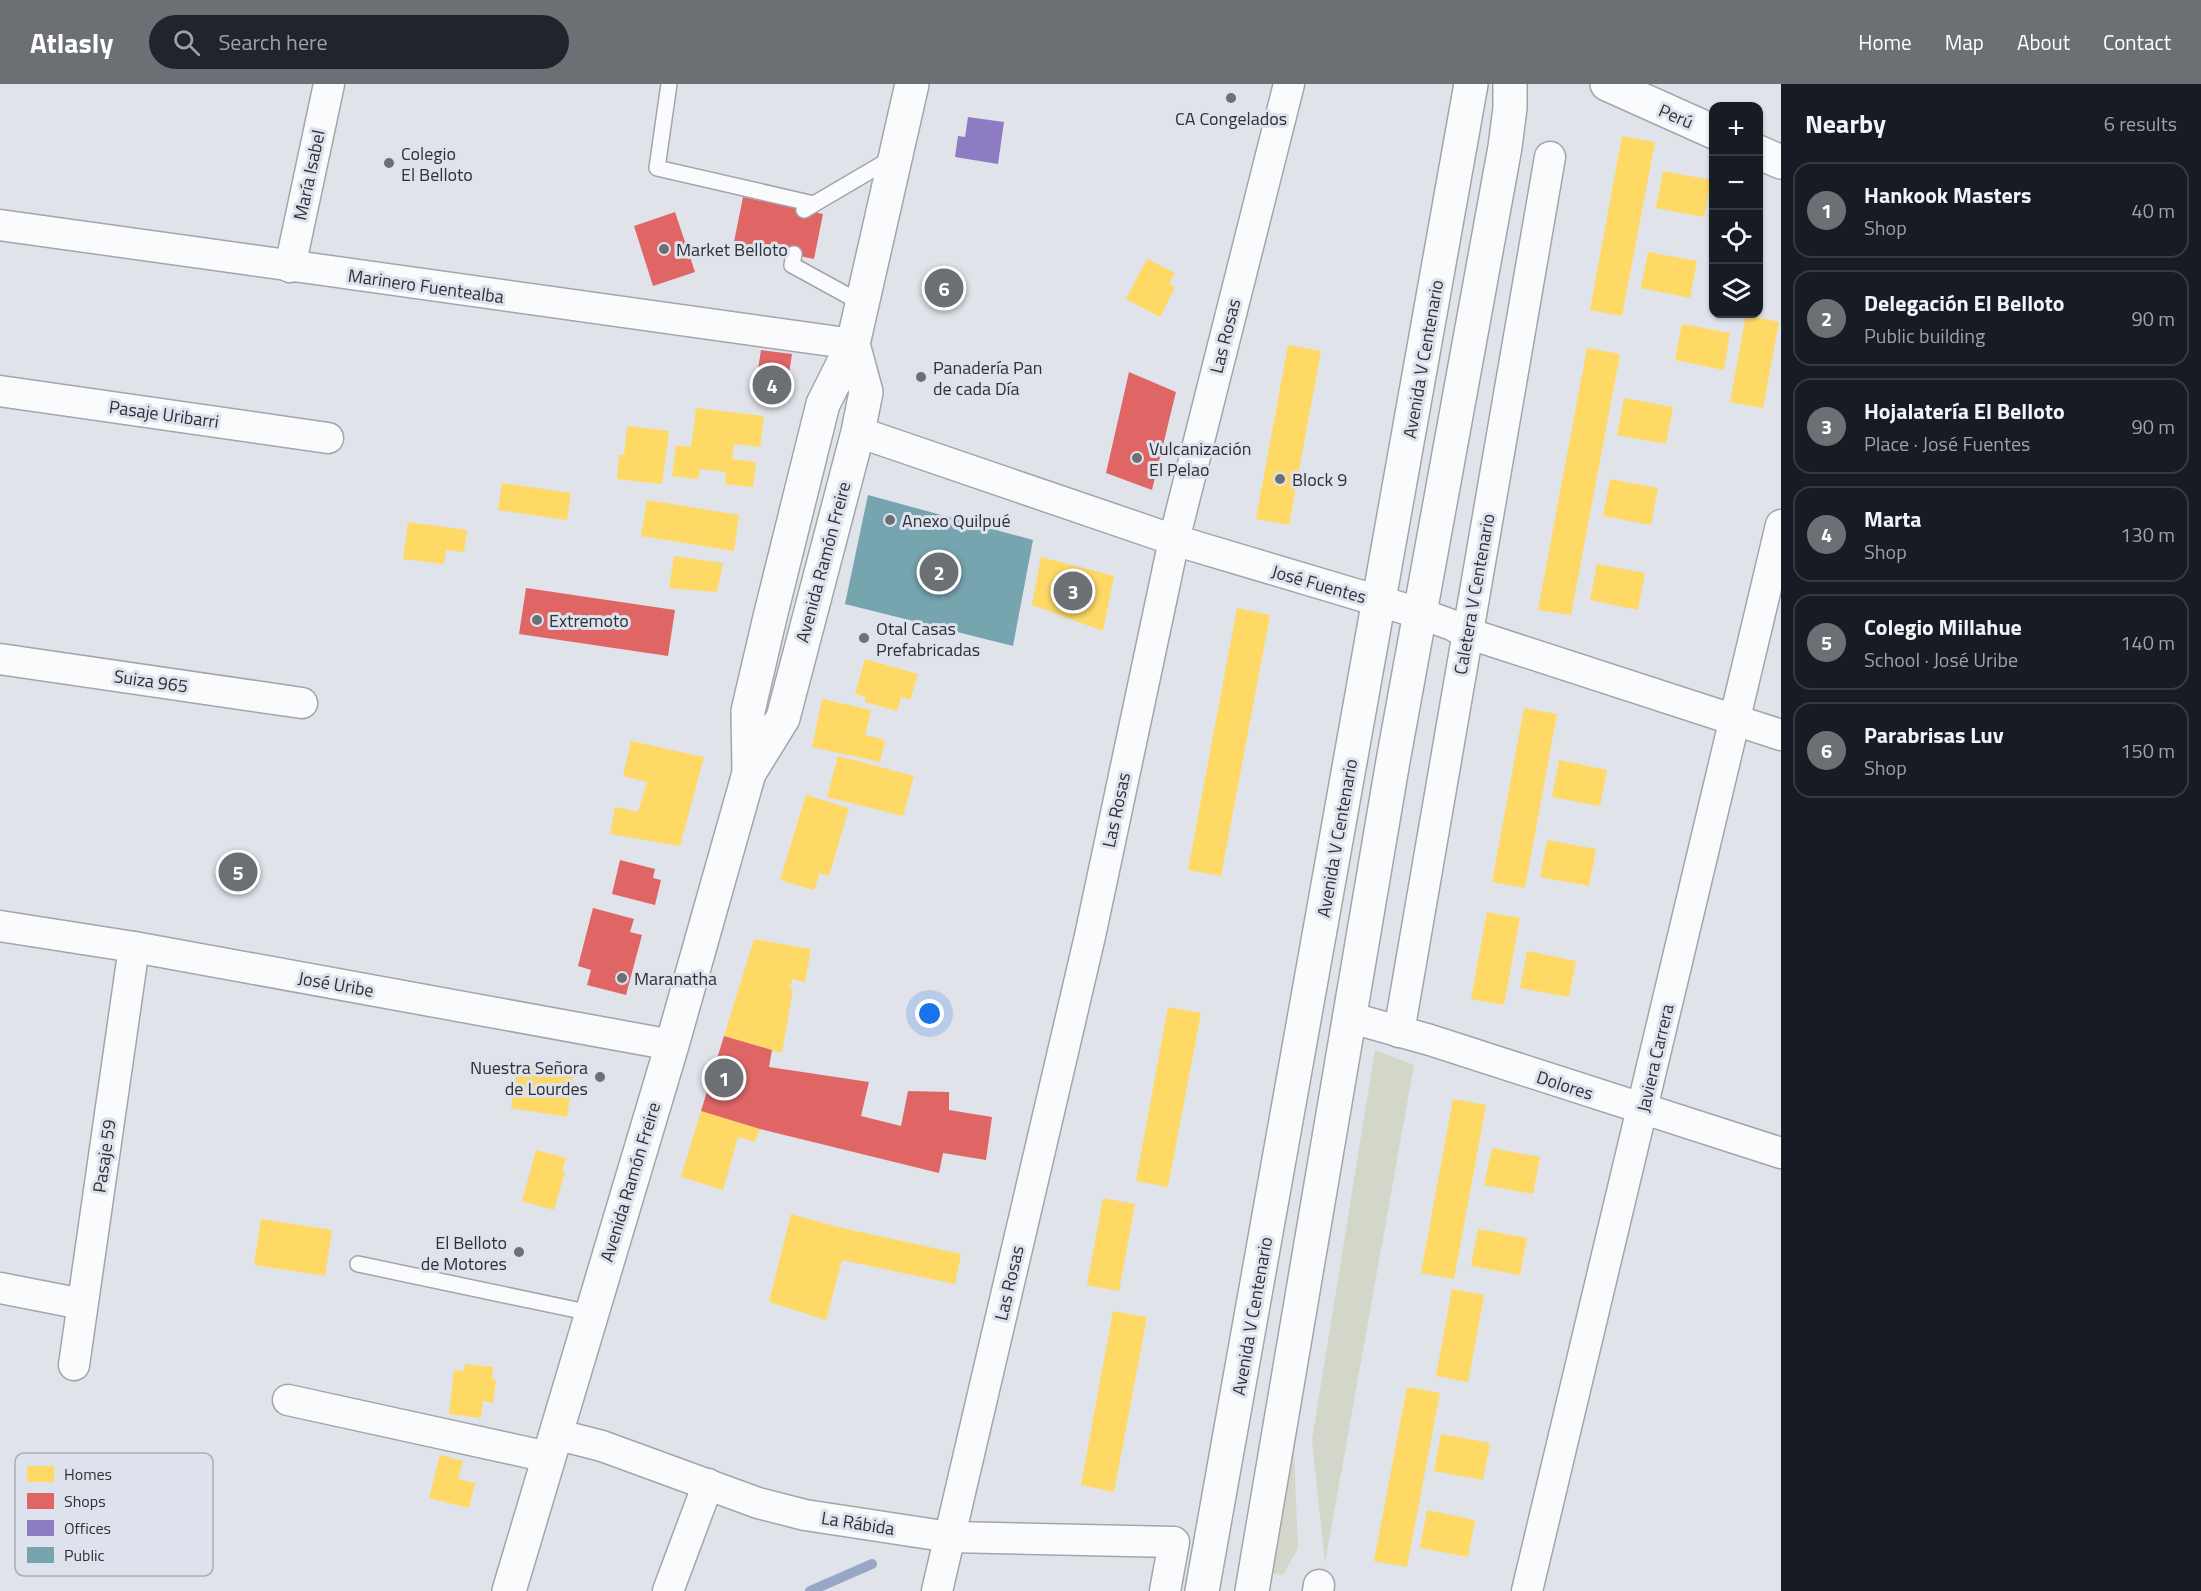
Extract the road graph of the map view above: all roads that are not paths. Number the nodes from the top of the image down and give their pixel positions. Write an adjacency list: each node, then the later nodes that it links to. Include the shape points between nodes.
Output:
1 (329, 84): 17 (street, María Isabel)
2 (669, 84): 12 (lane, via 657,168 809,207)
3 (912, 84): 12 (main road, Avenida Ramón Freire)
4 (1289, 84): 25 (street, Las Rosas)
5 (1471, 84): 26 (main road, Avenida V Centenario)
6 (1510, 84): 10 (main road)
7 (1537, 84): 10 (main road, via 1517,105)
8 (1607, 84): 9 (main road, Perú)
9 (1709, 130)
10 (1507, 131): 27 (main road)
11 (1763, 154): 14 (main road)
12 (896, 155): 18 (main road, Avenida Ramón Freire)
13 (1550, 157): 28 (street, Caletera V Centenario)
14 (1781, 162)
15 (0, 225): 17 (street, Marinero Fuentealba)
16 (793, 260): 18 (lane)
17 (290, 267): 19 (street, Marinero Fuentealba)
18 (863, 304): 19 (main road, Avenida Ramón Freire)
19 (853, 344): 20 (main road, Avenida Ramón Freire); 22 (main road, Avenida Ramón Freire, via 866,392)
20 (836, 377): 22 (main road, via 846,419); 33 (main road, Avenida Ramón Freire, via 820,415 748,711)
21 (0, 391): 23 (street, Pasaje Uribarri)
22 (858, 432): 25 (street, José Fuentes); 33 (main road, Avenida Ramón Freire, via 783,718)
23 (328, 438)
24 (1781, 525): 31 (street, Javiera Carrera)
25 (1174, 540): 26 (street, José Fuentes); 49 (street, Las Rosas, via 1090,936)
26 (1379, 601): 27 (street, José Fuentes); 54 (main road, Avenida V Centenario)
27 (1419, 613): 28 (street, José Fuentes); 36 (main road)
28 (1467, 633): 31 (street, José Fuentes); 37 (street, Caletera V Centenario)
29 (0, 659): 30 (street, Suiza 965)
30 (302, 703)
31 (1735, 719): 32 (street, José Fuentes); 39 (street, Javiera Carrera)
32 (1781, 735)
33 (749, 773): 38 (main road, Avenida Ramón Freire)
34 (0, 926): 35 (street, José Uribe)
35 (134, 947): 38 (street, José Uribe); 43 (street, Pasaje 59)
36 (1348, 1017): 37 (street, Dolores); 55 (main road)
37 (1398, 1032): 39 (street, Dolores)
38 (672, 1046): 44 (main road, Avenida Ramón Freire)
39 (1643, 1110): 40 (street, Dolores); 56 (street, Javiera Carrera)
40 (1781, 1153)
41 (358, 1264): 44 (lane)
42 (0, 1288): 43 (street)
43 (82, 1304): 45 (street, Pasaje 59)
44 (591, 1313): 47 (main road, Avenida Ramón Freire)
45 (74, 1365)
46 (288, 1400): 47 (street, La Rábida)
47 (551, 1445): 48 (street, La Rábida, via 602,1446); 50 (main road, Avenida Ramón Freire)
48 (708, 1484): 49 (street, La Rábida, via 805,1515); 51 (street)
49 (950, 1537): 52 (street, Las Rosas); 53 (street, La Rábida, via 1174,1542)
50 (509, 1591)
51 (668, 1591)
52 (937, 1591)
53 (1165, 1591)
54 (1202, 1591)
55 (1252, 1591)
56 (1527, 1591)

